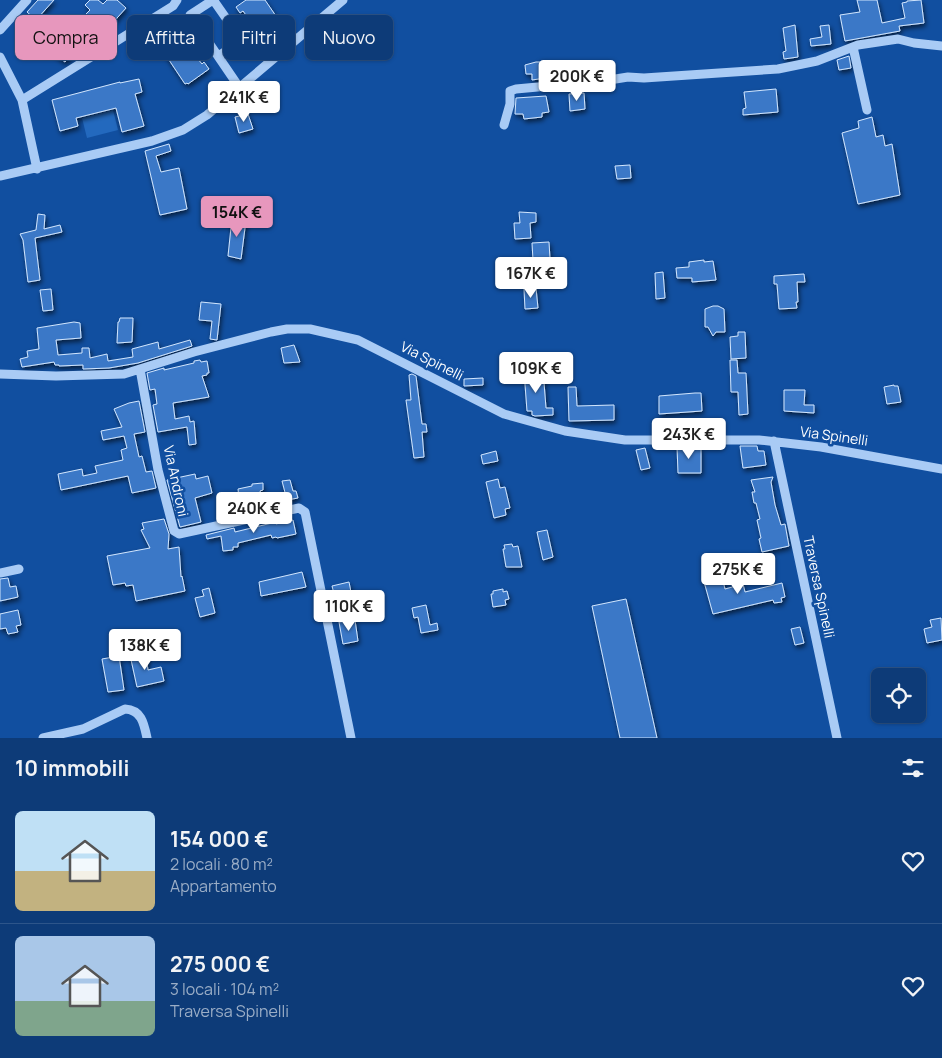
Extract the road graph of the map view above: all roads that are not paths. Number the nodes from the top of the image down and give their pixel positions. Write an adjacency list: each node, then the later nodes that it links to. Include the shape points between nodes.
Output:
1 (27, 0): 5 (street)
2 (177, 0): 11 (street, via 173,6)
3 (214, 0): 8 (street, via 190,15); 8 (street, via 242,41)
4 (344, 0): 10 (street)
5 (0, 30)
6 (942, 46): 7 (street, via 898,39)
7 (853, 47): 12 (street); 13 (street, via 817,61 778,69 628,77 516,89 510,91)
8 (218, 56): 10 (street)
9 (0, 57): 11 (street)
10 (239, 87): 14 (street, via 207,115 183,130 152,141)
11 (22, 100): 14 (street)
12 (867, 110)
13 (504, 125)
14 (37, 169): 15 (street)
15 (0, 176)
16 (140, 369): 17 (street, Via Spinelli, via 124,374); 18 (street, Via Spinelli, via 271,332 310,329 358,340 504,414 565,431 625,440); 24 (street, Via Androni, via 158,470 174,531 179,534 300,508 305,512)
17 (0, 374)
18 (774, 442): 19 (street, Via Spinelli); 25 (street, Traversa Spinelli)
19 (942, 468)
20 (19, 569): 21 (street)
21 (0, 573)
22 (43, 738): 23 (street, via 83,730 125,708 140,715)
23 (147, 738)
24 (351, 738)
25 (837, 738)

